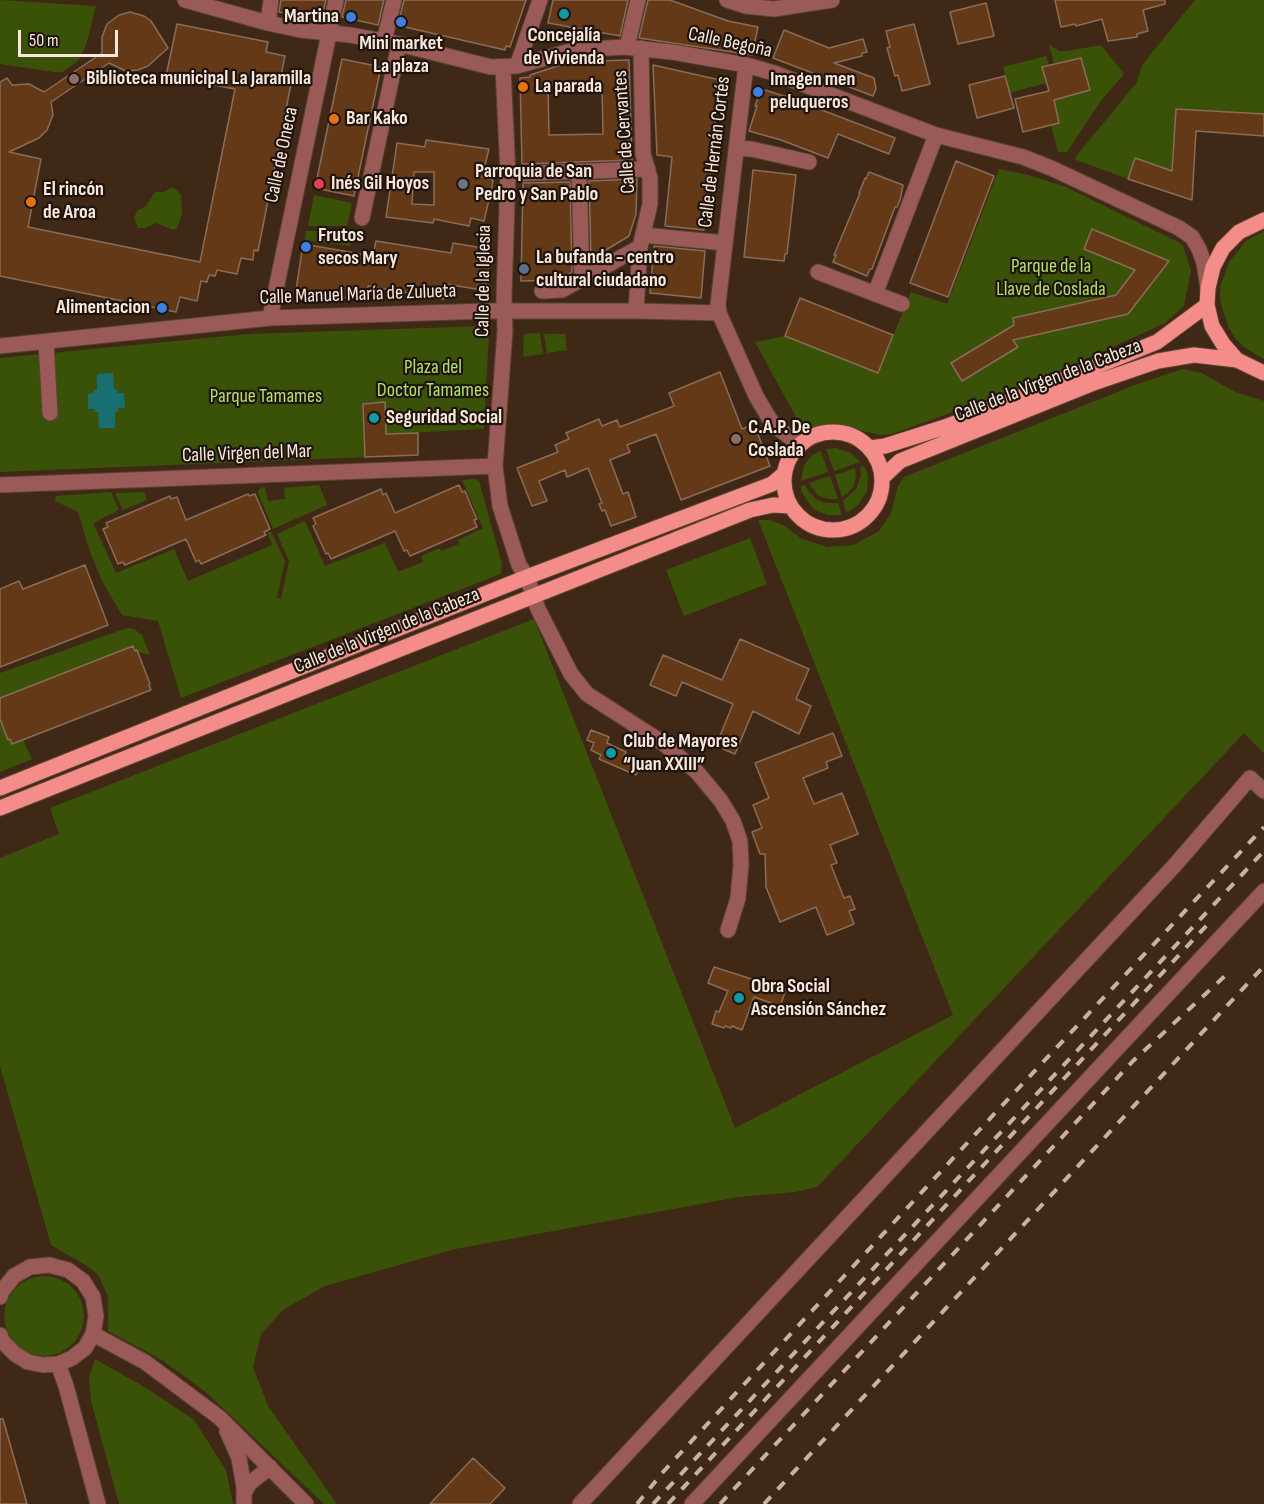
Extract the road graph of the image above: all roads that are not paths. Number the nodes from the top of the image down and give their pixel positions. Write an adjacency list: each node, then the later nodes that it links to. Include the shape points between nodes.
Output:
1 (185, 0): 9 (street, Calle Begoña)
2 (272, 0): 9 (street)
3 (336, 0): 10 (street, Calle de Oneca)
4 (394, 0): 11 (street)
5 (540, 0): 14 (street, Calle de la Iglesia)
6 (638, 0): 12 (street, Calle de Cervantes)
7 (727, 0): 8 (street, via 774,9)
8 (832, 0)
9 (268, 23): 10 (street, Calle Begoña)
10 (329, 34): 11 (street, Calle Begoña); 35 (street, Calle de Oneca)
11 (392, 42): 14 (street, Calle Begoña, via 491,68); 21 (street)
12 (634, 48): 13 (street, Calle Begoña); 14 (street, Calle Begoña, via 574,50); 18 (street, Calle de Cervantes, via 643,154)
13 (746, 66): 15 (street, Calle Begoña); 16 (street, Calle de Hernán Cortés)
14 (510, 67): 20 (street, Calle de la Iglesia)
15 (936, 135): 27 (street, Calle Begoña, via 1023,157 1179,228 1192,237 1199,249); 29 (street)
16 (736, 148): 17 (street); 24 (street, Calle de Hernán Cortés)
17 (809, 162)
18 (648, 169): 19 (street); 23 (street, Calle de Cervantes, via 650,204)
19 (579, 171): 20 (street); 26 (street)
20 (508, 174): 33 (street, Calle de la Iglesia)
21 (362, 218)
22 (1264, 219): 27 (main road, via 1239,232 1223,248)
23 (642, 241): 24 (street, Calle de Hernán Cortés); 26 (street); 32 (street, Calle de Cervantes)
24 (725, 243): 34 (street, Calle de Hernán Cortés)
25 (818, 272): 29 (street)
26 (582, 279): 28 (street, via 562,291)
27 (1208, 288): 31 (main road)
28 (542, 291)
29 (875, 294): 30 (street)
30 (902, 304)
31 (1208, 305): 38 (main road, via 1212,326); 42 (main road, Calle de la Virgen de la Cabeza, via 1157,342 948,426)
32 (636, 310): 33 (street, Calle Manuel María de Zulueta); 34 (street, Calle Manuel María de Zulueta)
33 (504, 312): 35 (street, Calle Manuel María de Zulueta); 43 (street, Calle de la Iglesia)
34 (719, 313): 41 (street, via 769,418)
35 (270, 318): 36 (street, Calle Manuel María de Zulueta)
36 (46, 342): 37 (street, Calle Manuel María de Zulueta); 40 (street)
37 (0, 346)
38 (1237, 360): 39 (main road); 45 (main road, Calle de la Virgen de la Cabeza, via 1194,355 1158,361 1090,384 900,461)
39 (1264, 373)
40 (50, 413)
41 (800, 445): 42 (main road, via 817,435 833,432 853,437); 44 (main road, via 792,453)
42 (870, 448): 45 (main road)
43 (495, 466): 46 (street, Calle Virgen del Mar); 48 (street, Calle de la Iglesia, via 500,506 519,565)
44 (785, 473): 47 (main road, via 786,496); 48 (main road, Calle de la Virgen de la Cabeza, via 772,484)
45 (882, 477): 47 (main road, via 882,489 873,511 843,530 819,528 798,516)
46 (0, 485)
47 (791, 506): 49 (main road, Calle de la Virgen de la Cabeza, via 750,510)
48 (527, 577): 49 (street, Calle de la Iglesia); 50 (main road, Calle de la Virgen de la Cabeza)
49 (535, 596): 52 (main road, Calle de la Virgen de la Cabeza); 54 (street, Calle de la Iglesia, via 570,674 587,694 656,738 697,772 733,820 740,841 741,865 738,898)
50 (0, 788)
51 (1264, 791): 64 (street, via 1250,778 1175,865)
52 (0, 808)
53 (1264, 891): 65 (street)
54 (728, 930)
55 (0, 1297): 56 (street, via 14,1276 30,1267 49,1265 68,1270 83,1281 93,1297)
56 (93, 1334): 58 (street, via 84,1348); 59 (street, via 145,1362)
57 (1, 1340): 58 (street, via 28,1362)
58 (58, 1364): 62 (street)
59 (220, 1418): 60 (street); 61 (street, via 239,1458)
60 (270, 1467): 61 (street, via 249,1484); 63 (street)
61 (244, 1499)
62 (98, 1504)
63 (306, 1504)
64 (580, 1504)
65 (692, 1504)

